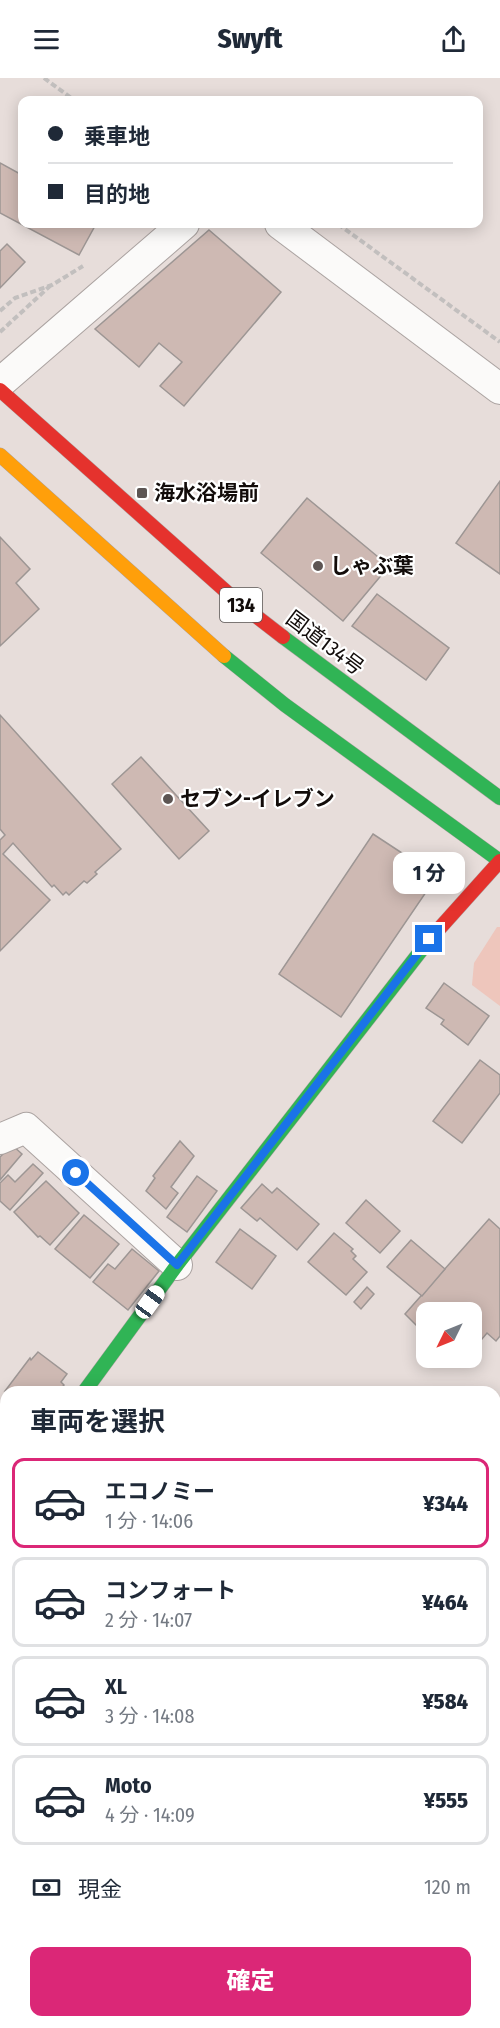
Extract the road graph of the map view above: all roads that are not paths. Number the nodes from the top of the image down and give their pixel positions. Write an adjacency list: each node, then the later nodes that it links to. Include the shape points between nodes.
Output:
1 (179, 228): 3 (street)
2 (285, 228): 4 (street)
3 (0, 383)
4 (500, 389)
5 (0, 390): 7 (main road, 国道134号 / 134, via 239,603)
6 (0, 456): 8 (main road, 134, via 209,643 285,705)
7 (500, 798)
8 (500, 861): 10 (main road, via 429,939)
9 (0, 1139): 10 (street, via 26,1128)
10 (177, 1265): 11 (main road)
11 (88, 1386)

